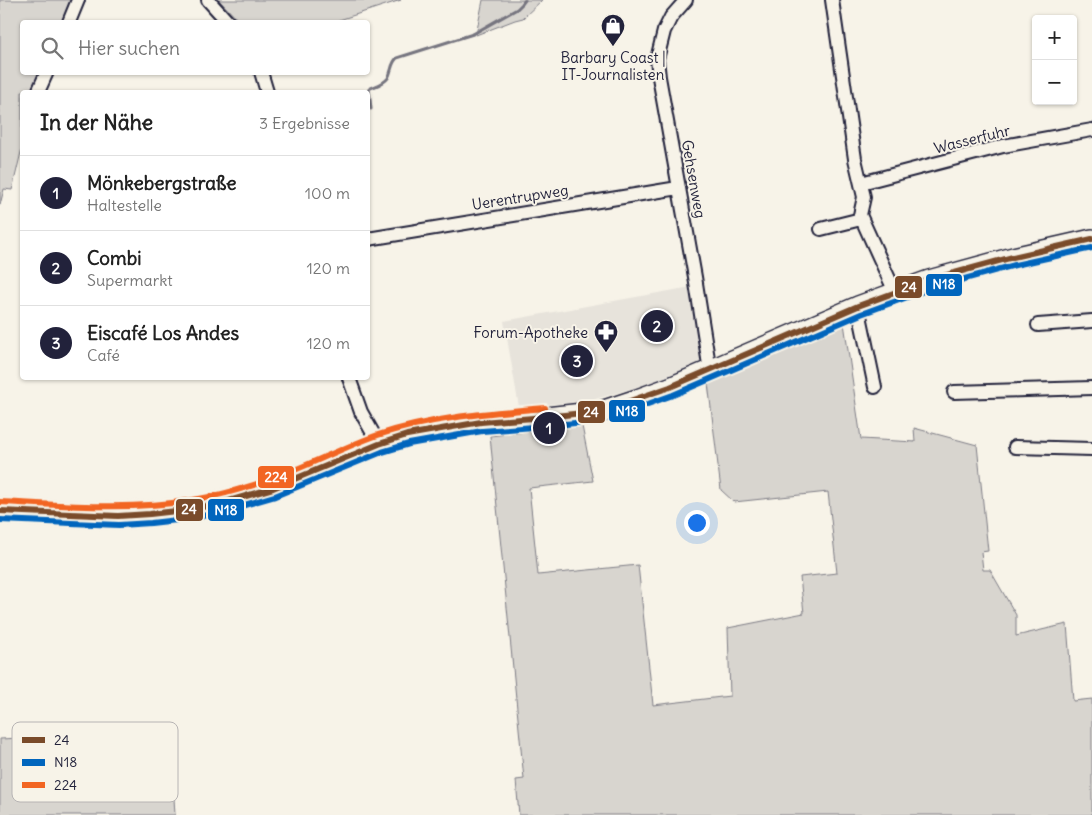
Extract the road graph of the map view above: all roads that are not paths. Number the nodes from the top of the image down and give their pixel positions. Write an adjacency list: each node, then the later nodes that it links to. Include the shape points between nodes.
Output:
1 (78, 0): 5 (street)
2 (208, 0): 6 (street)
3 (686, 0): 13 (street, Gehsenweg, via 664,31 658,59)
4 (832, 0): 12 (street)
5 (70, 20)
6 (226, 20)
7 (46, 75): 9 (street)
8 (262, 75): 10 (street)
9 (39, 90)
10 (266, 90)
11 (1092, 130): 12 (street, Wasserfuhr, via 1003,146)
12 (861, 183): 14 (street, via 864,197)
13 (678, 188): 16 (street, Uerentrupweg); 22 (street, Gehsenweg)
14 (861, 220): 15 (street); 18 (street)
15 (821, 229)
16 (370, 239)
17 (1092, 239): 18 (main road, via 1013,257)
18 (895, 292): 19 (main road)
19 (858, 306): 22 (main road); 24 (street)
20 (1092, 321): 21 (street)
21 (1038, 325)
22 (710, 371): 27 (main road, via 601,411 450,426)
23 (350, 380): 27 (street, via 361,412)
24 (875, 387)
25 (1092, 388): 26 (street)
26 (954, 392)
27 (379, 444): 30 (main road, via 273,488 194,509 118,516)
28 (1015, 447): 29 (street)
29 (1092, 449)
30 (0, 511)

